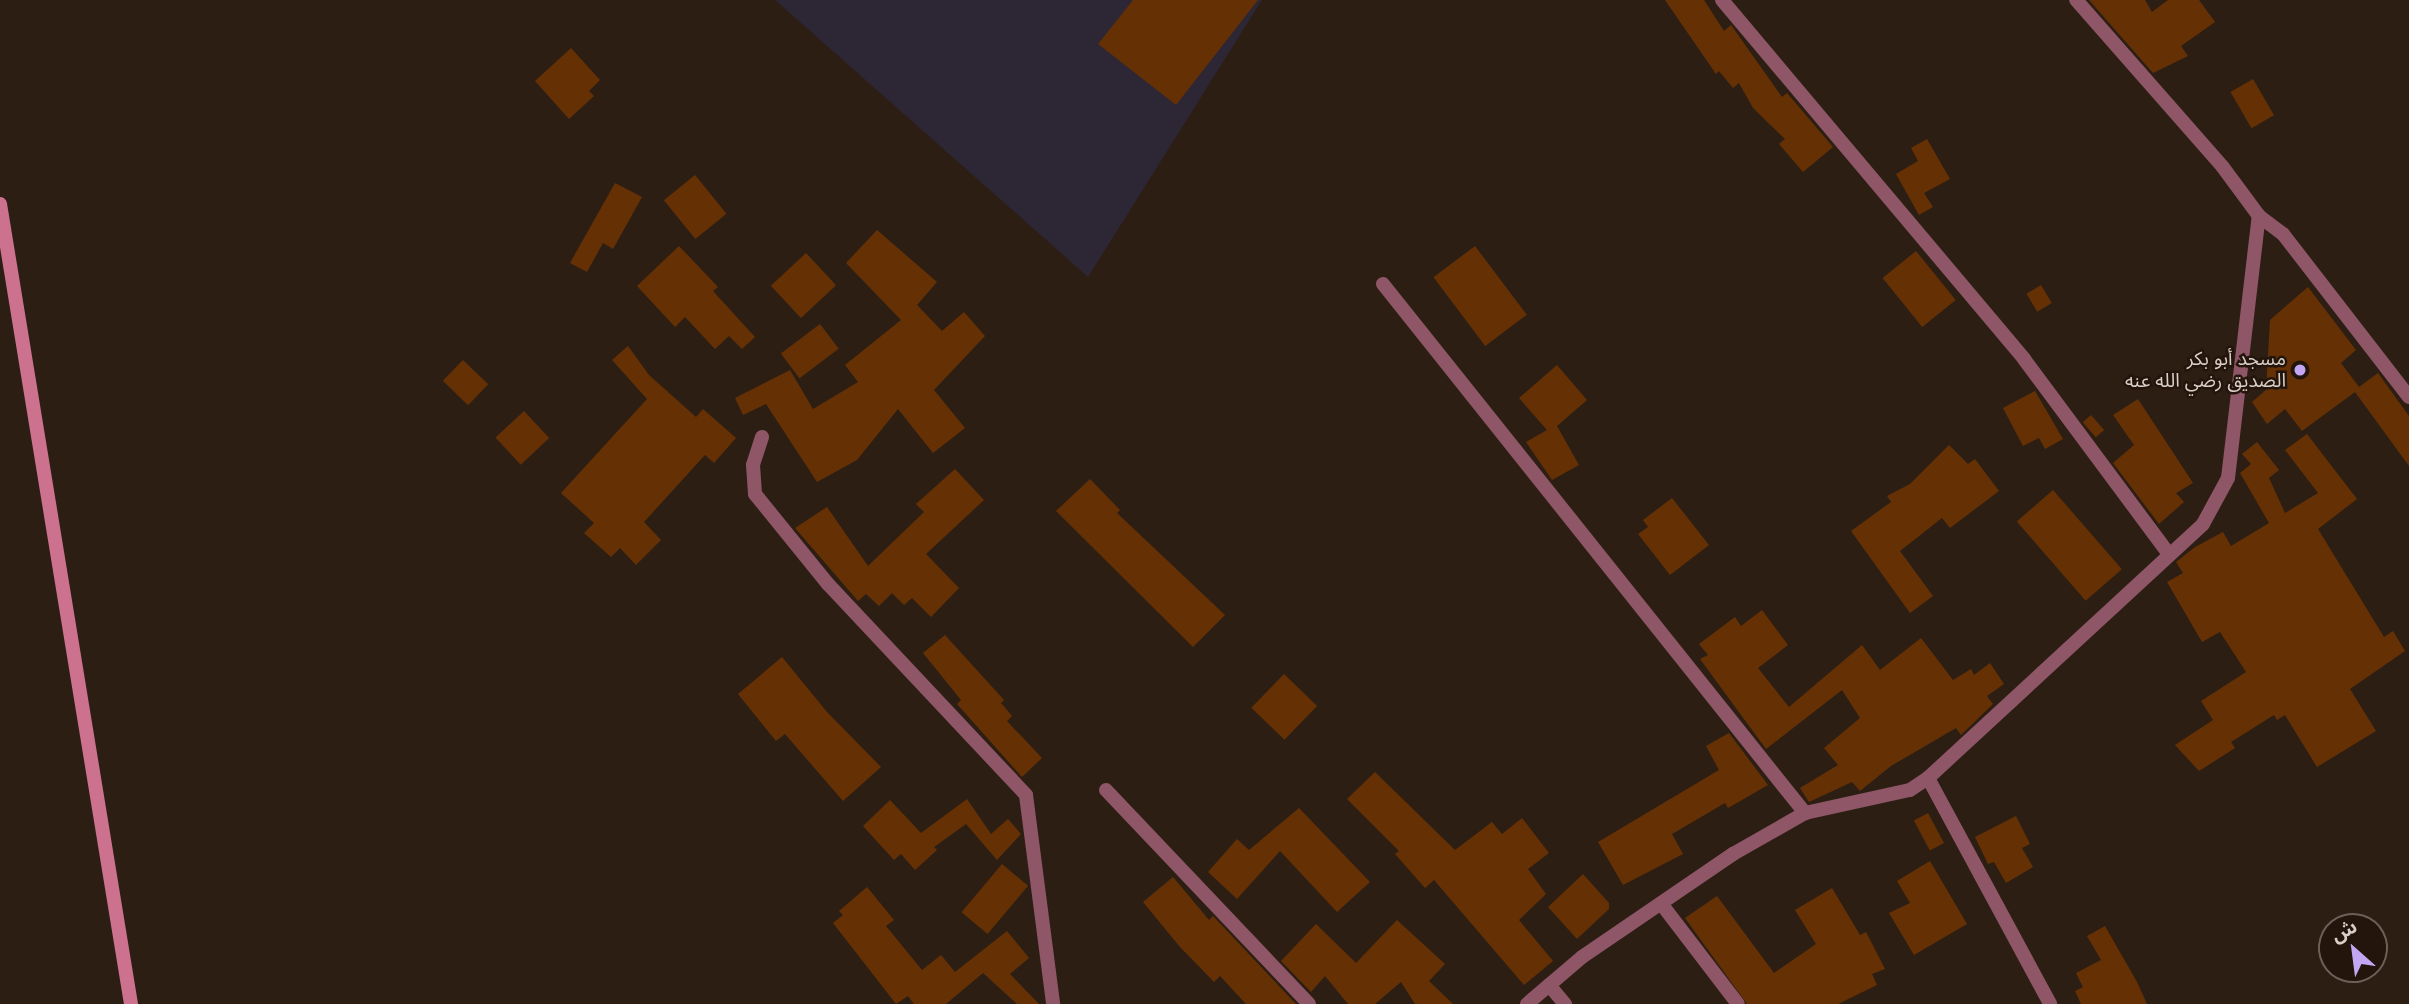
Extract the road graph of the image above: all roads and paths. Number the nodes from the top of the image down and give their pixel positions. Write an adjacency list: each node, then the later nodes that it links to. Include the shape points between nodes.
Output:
1 (1723, 0): 8 (street, via 2024,359)
2 (2076, 0): 4 (street, via 2222,166)
3 (0, 204): 14 (main road)
4 (2259, 216): 6 (street, via 2283,234); 8 (street, via 2228,478 2203,524)
5 (1382, 284): 11 (street)
6 (2409, 397)
7 (762, 437): 15 (street, via 753,465 755,494 828,584 1026,795)
8 (2168, 553): 9 (street)
9 (1928, 778): 11 (street, via 1910,789); 20 (street)
10 (1106, 790): 16 (street)
11 (1805, 813): 12 (street, via 1733,854)
12 (1663, 905): 13 (street, via 1582,957); 19 (street)
13 (1549, 985): 17 (street); 18 (street)
14 (131, 1004)
15 (1053, 1004)
16 (1309, 1004)
17 (1527, 1004)
18 (1565, 1004)
19 (1738, 1004)
20 (2050, 1004)

